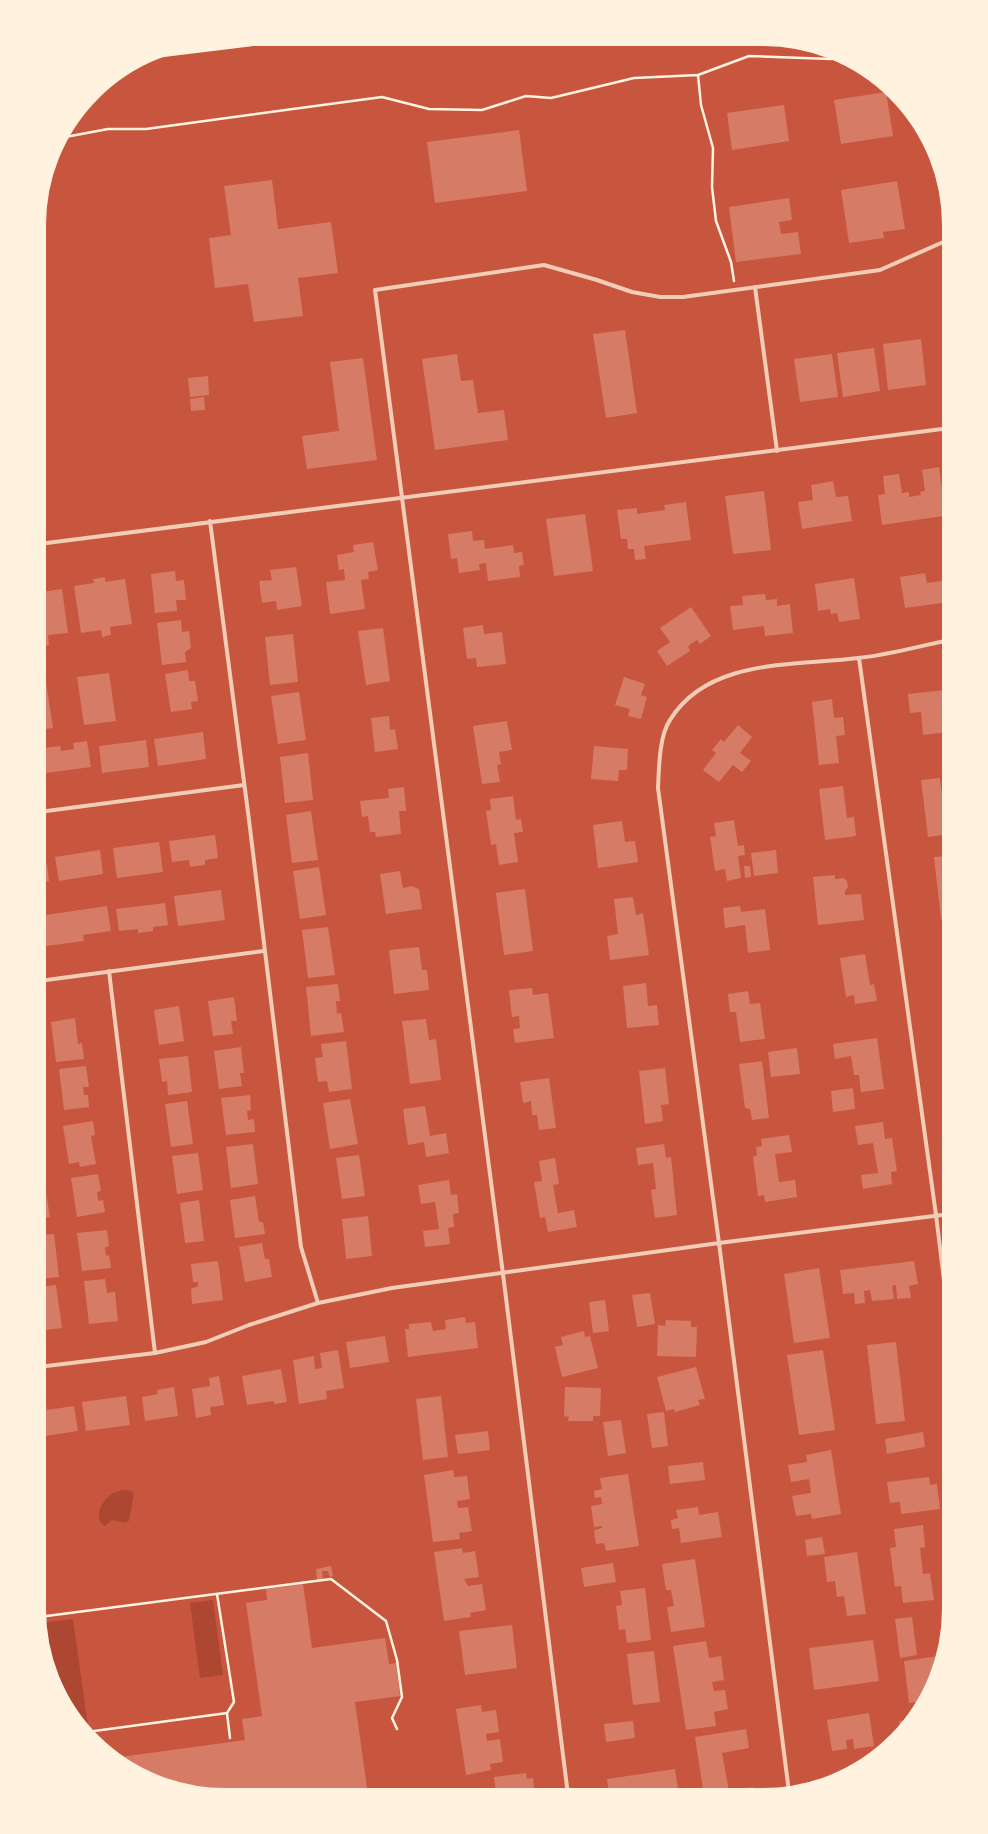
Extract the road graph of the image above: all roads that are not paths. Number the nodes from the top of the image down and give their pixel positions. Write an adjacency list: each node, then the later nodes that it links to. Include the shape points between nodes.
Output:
1 (216, 45): 2 (highway)
2 (204, 46)
3 (943, 242): 4 (street, via 880,270)
4 (755, 287): 6 (street); 7 (street, via 660,297 632,292 544,265 375,290)
5 (943, 429): 6 (street)
6 (777, 451): 7 (street)
7 (403, 498): 8 (street); 21 (street)
8 (210, 521): 9 (street); 12 (street)
9 (45, 543)
10 (943, 641): 11 (street)
11 (859, 658): 18 (street); 19 (street, via 762,667 724,676 689,696 669,721 659,755 658,788)
12 (244, 785): 13 (street); 14 (street)
13 (45, 811)
14 (264, 950): 15 (street); 22 (street, via 301,1247)
15 (109, 971): 16 (street); 23 (street)
16 (45, 980)
17 (943, 1215): 18 (street)
18 (936, 1216): 19 (street); 20 (street)
19 (719, 1243): 21 (street); 25 (street)
20 (943, 1272)
21 (503, 1274): 22 (street, via 392,1288); 26 (street)
22 (318, 1303): 23 (street, via 206,1342)
23 (155, 1353): 24 (street)
24 (45, 1366)
25 (788, 1787)
26 (567, 1789)

